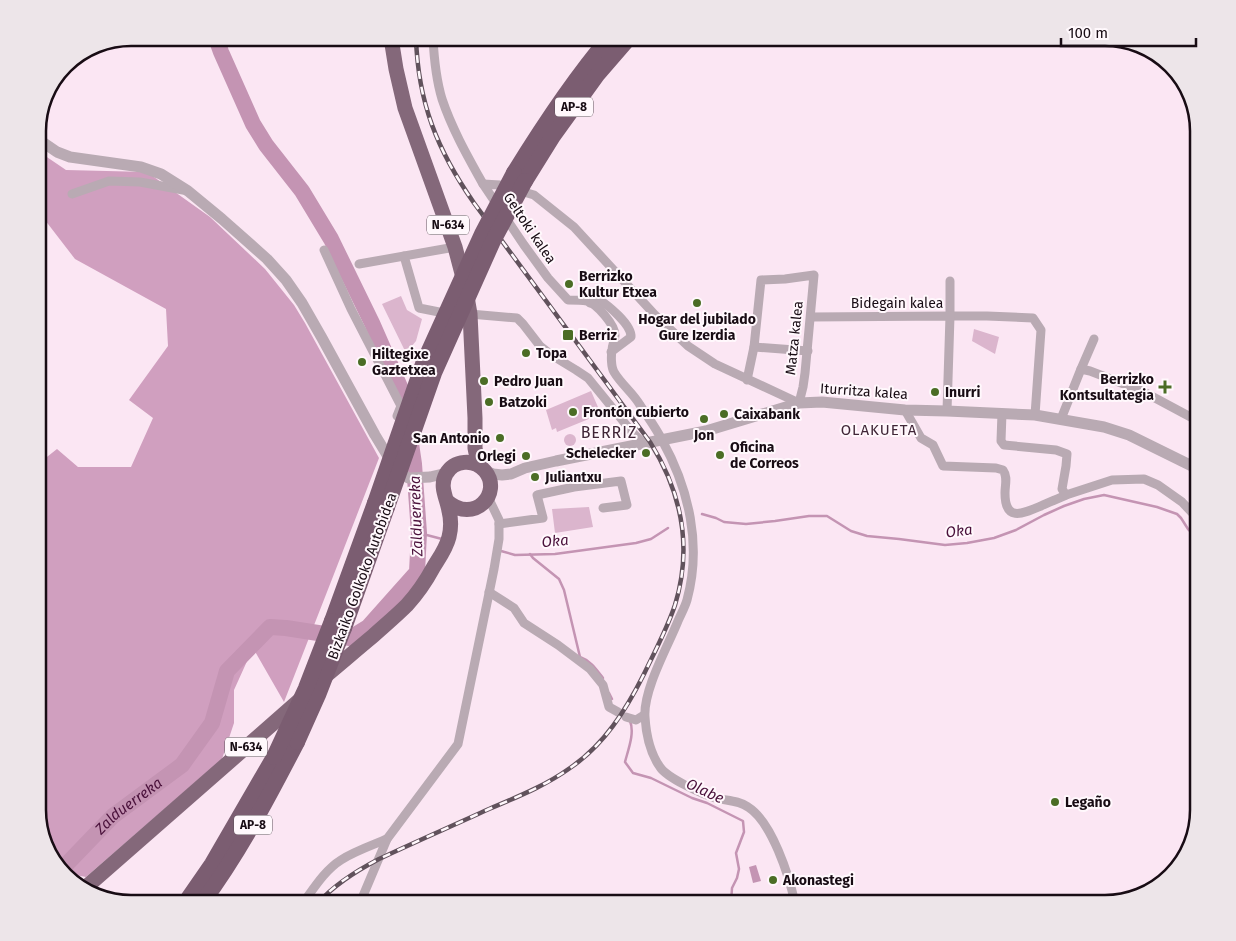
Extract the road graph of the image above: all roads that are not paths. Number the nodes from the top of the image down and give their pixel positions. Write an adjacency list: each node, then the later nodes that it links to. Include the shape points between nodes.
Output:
1 (392, 46): 10 (highway, N-634, via 405,108)
2 (434, 46): 7 (street, via 442,99)
3 (602, 46): 6 (highway, Bizkaiko Golkoko Autobidea / AP-8, via 540,131)
4 (622, 46): 6 (highway, Bizkaiko Golkoko Autobidea / AP-8)
5 (46, 145): 8 (street, via 70,157 141,166)
6 (520, 177): 50 (highway, Bizkaiko Golkoko Autobidea / AP-8, bridge, via 434,373 381,505)
7 (483, 184): 15 (street, Geltoki kalea, via 548,278 568,300); 26 (street, Geltoki kalea, via 500,185 534,196 574,227 655,316 688,346)
8 (188, 190): 9 (street, via 140,182 109,181); 37 (street, via 286,280)
9 (72, 194)
10 (455, 247): 12 (street); 17 (highway, N-634)
11 (324, 250): 37 (street, via 401,406)
12 (404, 256): 13 (street); 16 (street, via 419,308)
13 (359, 264)
14 (950, 281): 18 (street)
15 (590, 303): 24 (street, via 609,321 615,334); 24 (street, Geltoki kalea, via 598,299 604,303 632,332 631,337)
16 (441, 312): 17 (street); 21 (street)
17 (470, 316): 33 (highway, N-634); 36 (street, via 517,318 540,346 588,378)
18 (950, 316): 19 (street, Bidegain kalea); 29 (street, Bidegain kalea); 31 (street, via 1033,318 1042,330)
19 (811, 317): 22 (street, Matza kalea, via 814,275 761,280); 23 (street, Matza kalea)
20 (1094, 339): 25 (street)
21 (437, 342)
22 (754, 347): 23 (street); 26 (street)
23 (808, 351): 27 (street, Matza kalea)
24 (611, 352): 35 (street, via 613,371)
25 (1081, 369): 32 (street, via 1142,391); 34 (street)
26 (748, 380): 27 (street, Geltoki kalea)
27 (798, 403): 28 (street, Iturritza kalea, via 822,402); 35 (street, Iturritza kalea, via 706,431)
28 (905, 410): 29 (street, Iturritza kalea); 43 (street, via 920,438 933,445 943,466 1003,470 1009,510 1017,514 1025,512)
29 (947, 411): 30 (street, Iturritza kalea)
30 (1002, 413): 31 (street, Iturritza kalea); 43 (street, via 1000,441 1004,445 1067,454 1062,489)
31 (1035, 415): 34 (street, Iturritza kalea)
32 (1190, 417)
33 (475, 418): 38 (highway, N-634, via 468,446); 41 (highway, N-634, via 475,448)
34 (1061, 419): 39 (street, Iturritza kalea, via 1104,426)
35 (662, 439): 36 (street, Iturritza kalea); 51 (street, via 678,474 692,521 693,569 687,601 654,677)
36 (643, 443): 40 (street, Iturritza kalea)
37 (386, 454): 42 (street, via 395,468 408,478 421,478)
38 (459, 463): 41 (highway, via 474,463); 42 (highway, N-634, via 452,467)
39 (1190, 465)
40 (525, 468): 41 (street, Iturritza kalea, via 502,475); 44 (street, Iturritza kalea)
41 (483, 469): 44 (highway, N-634, via 490,484)
42 (445, 487): 44 (highway, via 453,506 459,509); 48 (highway, N-634, via 450,531)
43 (1066, 495): 46 (street, via 1112,480 1144,480 1158,485)
44 (482, 501): 47 (street); 47 (street); 48 (highway, N-634, via 459,525)
45 (603, 508): 47 (street, via 627,505 621,481 537,495 543,518)
46 (1190, 511)
47 (498, 520): 49 (street, via 498,539)
48 (439, 560): 53 (highway, N-634, via 407,605)
49 (488, 592): 51 (street, via 514,608 524,623 590,669 603,685 609,707 636,720); 52 (street, via 458,744)
50 (338, 625): 54 (highway, Bizkaiko Golkoko Autobidea / AP-8, bridge, via 274,757); 55 (highway, Bizkaiko Golkoko Autobidea / AP-8, bridge, via 318,695 297,742 255,821)
51 (644, 715): 58 (street, via 660,768 689,787 715,798 737,801 757,814 780,854)
52 (387, 838): 56 (street, via 330,868); 57 (street)
53 (90, 884)
54 (191, 895)
55 (208, 895)
56 (309, 895)
57 (364, 895)
58 (793, 895)

